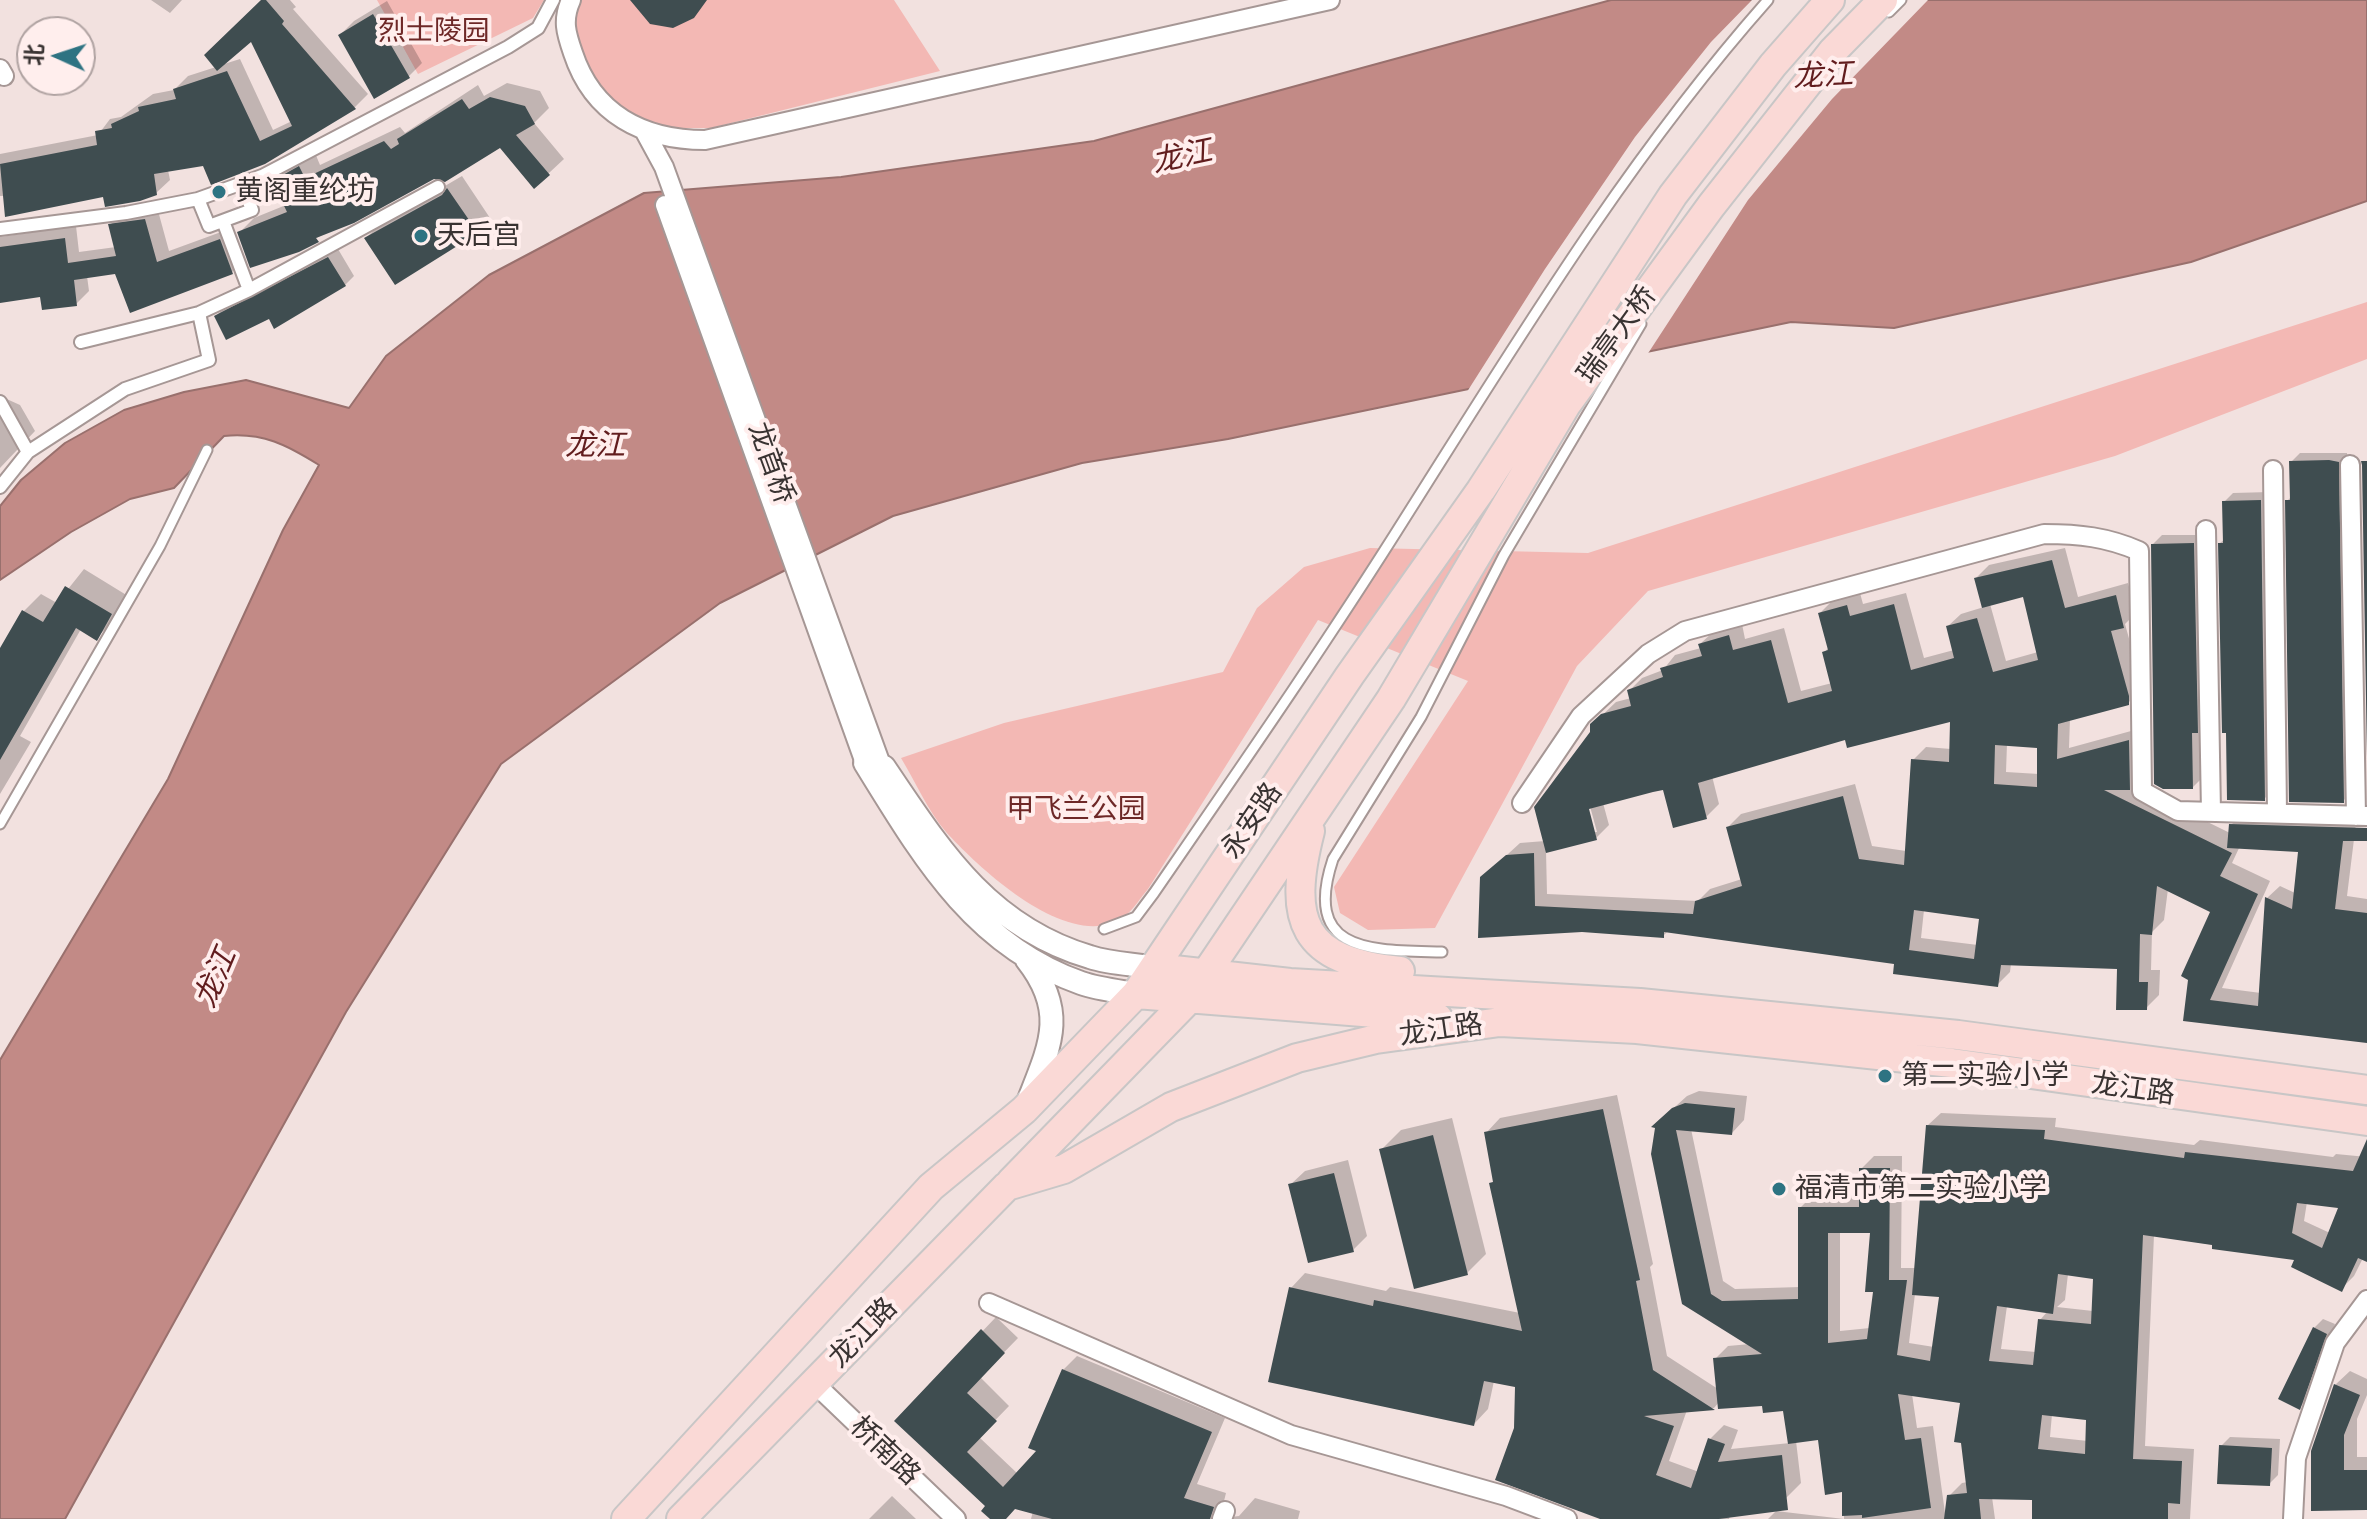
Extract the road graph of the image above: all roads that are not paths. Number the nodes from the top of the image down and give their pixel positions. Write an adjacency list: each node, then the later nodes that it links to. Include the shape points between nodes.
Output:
1 (553, 0): 10 (street, via 538,28 508,47)
2 (571, 0): 9 (street, via 565,29 580,74 596,100)
3 (1330, 0): 9 (street, via 705,140 673,140)
4 (1768, 0): 34 (lane, via 1648,145 1318,656 1154,893 1136,917)
5 (1830, 0): 25 (main road, 瑞亭大桥, via 1673,195 1481,490)
6 (1901, 0): 7 (lane)
7 (1882, 11): 26 (main road, 瑞亭大桥, via 1833,51 1711,206 1566,405)
8 (1827, 77): 35 (lane, via 1732,190 1650,309 1504,555 1421,717 1333,859 1326,897 1336,931 1348,942 1369,949)
9 (645, 132): 27 (street, 龙首桥)
10 (242, 183): 12 (street); 13 (street, via 252,210)
11 (438, 187): 15 (street)
12 (198, 199): 13 (street, via 209,226); 14 (street)
13 (223, 221): 15 (street)
14 (0, 229)
15 (249, 290): 16 (street)
16 (199, 313): 17 (street); 20 (street, via 209,360 125,389)
17 (81, 342)
18 (0, 402): 20 (street)
19 (207, 450): 33 (lane, via 160,546)
20 (28, 452): 23 (street)
21 (2350, 465): 32 (street)
22 (2273, 470): 31 (street)
23 (0, 487)
24 (2206, 530): 30 (street)
25 (1350, 675): 37 (main road, 永安路)
26 (1391, 699): 29 (main road, 永安路)
27 (872, 761): 36 (street, via 933,872 970,914); 37 (street, via 949,863 984,899 1060,947)
28 (1522, 803): 30 (street, via 1581,716 1648,654 1685,631 2044,534 2074,534 2108,537 2139,551 2142,791 2178,811)
29 (1315, 810): 38 (main road, 永安路); 39 (main road, via 1298,878 1300,909 1311,933 1330,953 1365,968 1412,973)
30 (2211, 812): 31 (street)
31 (2277, 813): 32 (street)
32 (2362, 816)
33 (0, 824)
34 (1104, 929)
35 (1442, 952)
36 (1021, 953): 40 (street, via 1081,983); 44 (street, via 1051,995 1052,1021 1048,1053)
37 (1156, 968): 38 (main road, 龙江路); 40 (main road, 永安路)
38 (1204, 973): 39 (main road, 龙江路); 41 (main road, 永安路)
39 (1452, 991): 43 (main road, 龙江路, via 1640,1003 1958,1035)
40 (1136, 994): 41 (main road); 44 (main road, 龙江路)
41 (1188, 1000): 42 (main road); 46 (main road, 永安路)
42 (1500, 1022): 45 (main road, 龙江路, via 1637,1029 1952,1063); 46 (main road, 龙江路, via 1376,1039 1297,1058 1171,1107 1064,1169)
43 (2367, 1090)
44 (1024, 1110): 50 (main road, 龙江路, via 931,1187)
45 (2367, 1121)
46 (1007, 1186): 49 (main road, 龙江路)
47 (2367, 1300): 54 (street, via 2335,1343 2296,1458)
48 (989, 1303): 53 (street, via 1291,1435 1506,1496)
49 (814, 1383): 51 (main road, 龙江路); 52 (street, 桥南路)
50 (626, 1519)
51 (681, 1519)
52 (956, 1519)
53 (1567, 1519)
54 (2293, 1519)

